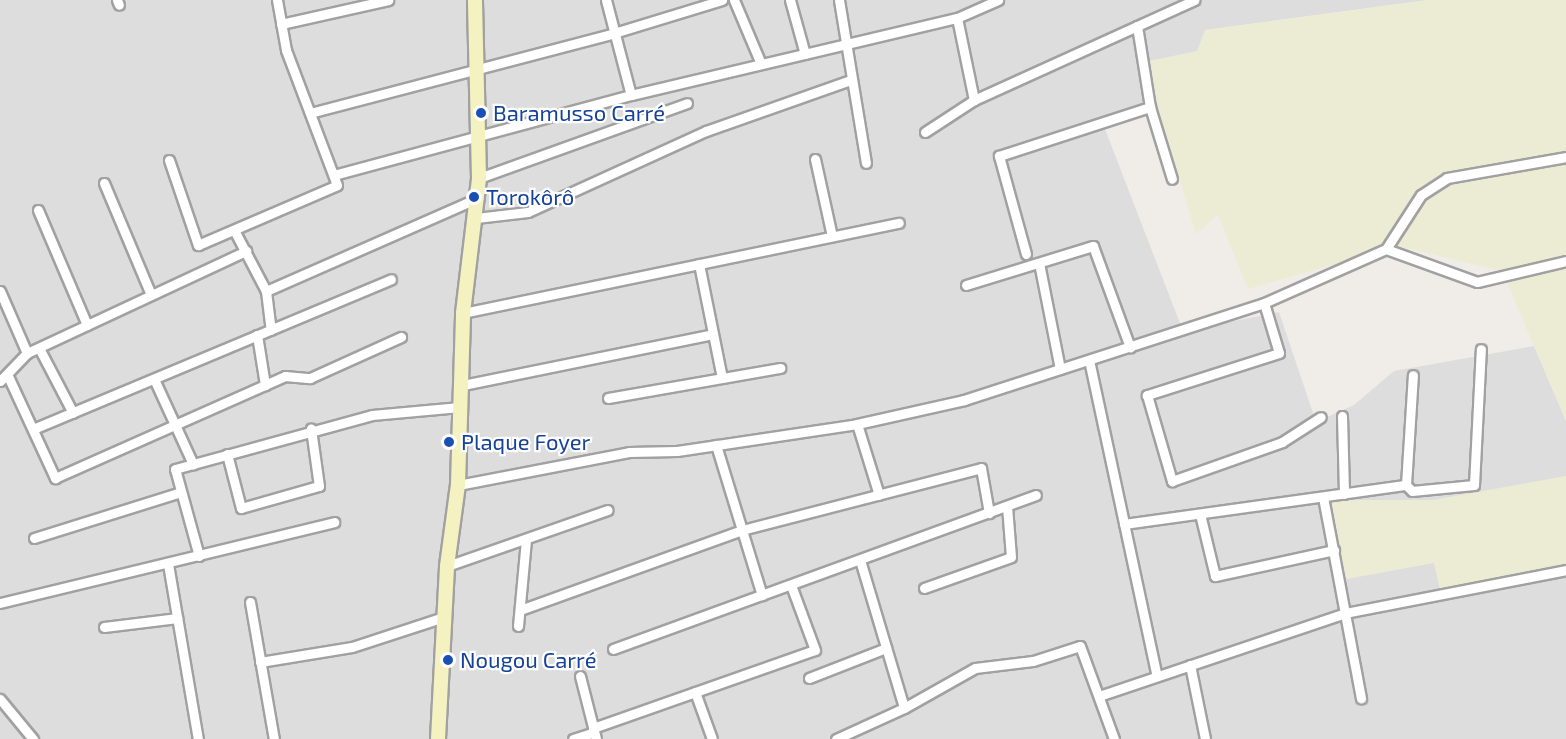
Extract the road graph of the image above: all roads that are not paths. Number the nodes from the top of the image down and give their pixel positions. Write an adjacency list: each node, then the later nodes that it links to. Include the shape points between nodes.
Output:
1 (277, 0): 12 (street)
2 (388, 0): 12 (street)
3 (475, 0): 18 (street)
4 (606, 0): 14 (street)
5 (722, 0): 14 (street)
6 (734, 0): 17 (street)
7 (790, 0): 16 (street)
8 (839, 0): 15 (street)
9 (998, 0): 11 (street)
10 (1194, 0): 13 (street)
11 (957, 18): 15 (street); 21 (street)
12 (281, 24): 24 (street, via 286,50)
13 (1137, 26): 21 (street); 23 (street)
14 (614, 33): 18 (street); 20 (street)
15 (848, 43): 16 (street); 19 (street)
16 (805, 54): 17 (street)
17 (761, 64): 20 (street)
18 (477, 67): 24 (street); 26 (street)
19 (850, 80): 30 (street); 37 (street, via 706,131 528,212)
20 (631, 95): 26 (street)
21 (974, 100): 25 (street)
22 (687, 103): 32 (street)
23 (1150, 107): 33 (street); 43 (street, via 999,156)
24 (310, 113): 31 (street)
25 (925, 132)
26 (478, 136): 31 (street); 32 (street)
27 (1566, 157): 41 (street, via 1447,178 1421,195)
28 (815, 159): 40 (street)
29 (169, 160): 39 (street, via 198,245)
30 (866, 163)
31 (333, 175): 39 (street, via 338,185)
32 (479, 178): 35 (street)
33 (1172, 179)
34 (104, 183): 51 (street)
35 (478, 198): 37 (street); 50 (street)
36 (38, 210): 54 (street)
37 (476, 218): 53 (street)
38 (899, 222): 40 (street)
39 (234, 230): 42 (street)
40 (832, 236): 46 (street)
41 (1386, 249): 44 (street, via 1477,282); 52 (street)
42 (246, 252): 50 (street); 51 (street)
43 (1026, 254)
44 (1566, 261)
45 (1038, 263): 48 (street); 59 (street, via 1093,246); 65 (street)
46 (699, 264): 53 (street); 56 (street)
47 (391, 279): 55 (street)
48 (966, 285)
49 (0, 291): 62 (street)
50 (266, 291): 55 (street)
51 (151, 295): 54 (street)
52 (1264, 303): 59 (street); 76 (street, via 1279,353 1147,395 1172,481 1282,442)
53 (463, 313): 71 (street)
54 (87, 325): 60 (street)
55 (271, 330): 57 (street)
56 (713, 334): 68 (street); 71 (street)
57 (257, 335): 69 (street); 70 (street)
58 (402, 337): 70 (street, via 310,378 285,376)
59 (1130, 347): 63 (street)
60 (39, 348): 62 (street); 74 (street)
61 (1481, 349): 85 (street, via 1474,485 1412,491)
62 (27, 353): 67 (street)
63 (1089, 360): 65 (street); 96 (street)
64 (780, 368): 68 (street)
65 (1060, 369): 77 (street, via 964,400)
66 (1413, 375): 85 (street)
67 (4, 378): 79 (street)
68 (722, 378): 72 (street)
69 (154, 379): 74 (street); 78 (street)
70 (265, 385): 78 (street)
71 (458, 386): 73 (street)
72 (608, 398)
73 (460, 407): 80 (street, via 372,416); 84 (street)
74 (73, 412): 79 (street)
75 (1342, 416): 87 (street)
76 (1321, 417)
77 (858, 424): 81 (street); 88 (street)
78 (175, 425): 79 (street, via 55,478); 83 (street)
79 (33, 429)
80 (311, 429): 82 (street); 82 (street, via 319,486 241,508)
81 (716, 445): 84 (street, via 629,452); 97 (street)
82 (227, 454): 83 (street)
83 (193, 464): 86 (street, via 175,469)
84 (458, 485): 104 (street)
85 (1406, 485): 87 (street)
86 (181, 492): 98 (street); 101 (street)
87 (1344, 494): 90 (street)
88 (879, 495): 93 (street, via 981,468); 97 (street)
89 (1036, 495): 91 (street)
90 (1323, 496): 94 (street); 100 (street)
91 (1007, 506): 93 (street); 107 (street, via 1011,557)
92 (608, 510): 99 (street)
93 (989, 513): 102 (street)
94 (1200, 514): 96 (street); 100 (street, via 1215,576)
95 (334, 522): 101 (street)
96 (1124, 524): 122 (street)
97 (742, 530): 108 (street); 111 (street)
98 (34, 538)
99 (526, 539): 104 (street); 111 (street)
100 (1334, 550): 112 (street)
101 (199, 556): 103 (street)
102 (860, 560): 106 (street); 117 (street)
103 (168, 564): 110 (street); 114 (street)
104 (447, 566): 113 (street)
105 (1566, 570): 112 (street)
106 (791, 585): 108 (street); 124 (street, via 815,650)
107 (924, 588)
108 (762, 595): 118 (street)
109 (250, 602): 119 (street)
110 (0, 603)
111 (520, 610): 115 (street)
112 (1345, 613): 120 (street); 126 (street)
113 (444, 617): 119 (street, via 352,647); 133 (street)
114 (177, 618): 116 (street); 131 (street)
115 (518, 626)
116 (104, 627)
117 (886, 648): 123 (street); 128 (street)
118 (613, 649)
119 (260, 662): 132 (street)
120 (1190, 665): 122 (street); 138 (street)
121 (580, 676): 129 (street)
122 (1157, 676): 125 (street)
123 (809, 678)
124 (694, 693): 129 (street); 135 (street)
125 (1099, 696): 128 (street, via 1080,645 1033,661 975,668); 137 (street)
126 (1362, 698)
127 (0, 699): 130 (street)
128 (904, 708): 136 (street)
129 (594, 733): 134 (street)
130 (33, 739)
131 (198, 739)
132 (274, 739)
133 (438, 739)
134 (573, 739)
135 (712, 739)
136 (836, 739)
137 (1114, 739)
138 (1205, 739)

